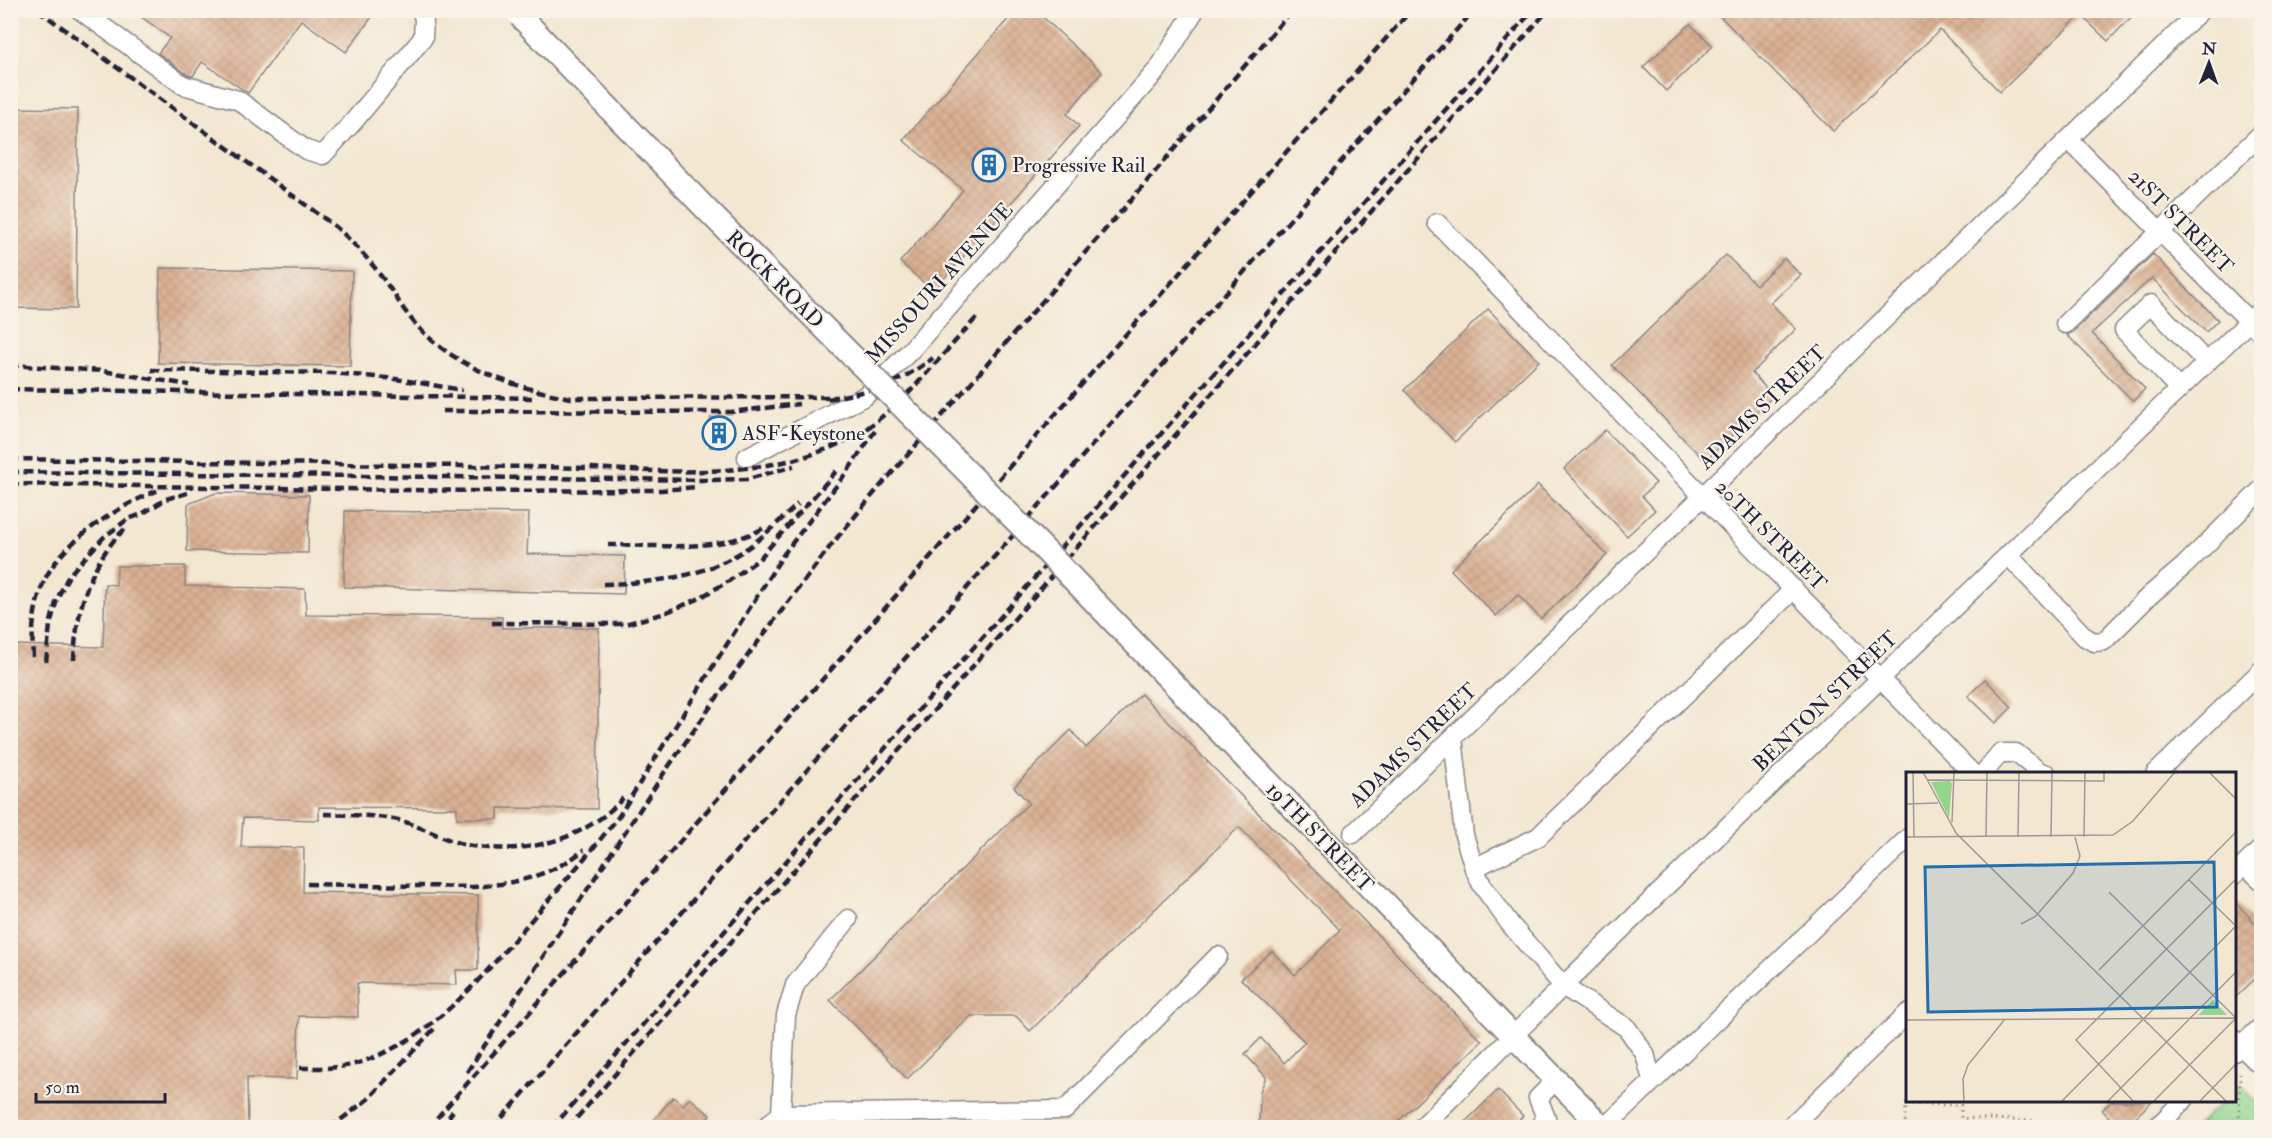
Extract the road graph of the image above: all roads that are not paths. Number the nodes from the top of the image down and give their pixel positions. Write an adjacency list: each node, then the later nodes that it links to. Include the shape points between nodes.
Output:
1 (80, 10): 2 (street, via 183,85 238,100 306,150 323,155 423,38)
2 (421, 10)
3 (1195, 10): 14 (street, MISSOURI AVENUE, via 1159,69 910,351 865,396)
4 (2201, 10): 7 (street, ADAMS STREET)
5 (517, 14): 17 (main road, ROCK ROAD, bridge)
6 (2262, 134): 9 (street)
7 (2069, 140): 9 (street, 21ST STREET); 16 (street, ADAMS STREET)
8 (1437, 223): 16 (street, 20TH STREET)
9 (2161, 232): 10 (street, 21ST STREET); 11 (street)
10 (2257, 321): 12 (street, BENTON STREET)
11 (2065, 324)
12 (2206, 362): 13 (street, BENTON STREET); 13 (street, via 2151,304 2124,330)
13 (2179, 388): 18 (street, BENTON STREET)
14 (747, 457)
15 (2262, 489): 18 (street, via 2104,641 2094,642 2085,636)
16 (1702, 497): 19 (street, 20TH STREET); 22 (street, ADAMS STREET)
17 (1039, 544): 38 (main road, 19TH STREET, bridge)
18 (2008, 555): 21 (street, BENTON STREET)
19 (1794, 589): 21 (street, 20TH STREET); 30 (street, via 1538,837)
20 (2262, 670): 26 (street)
21 (1881, 679): 23 (street, 20TH STREET); 35 (street, BENTON STREET)
22 (1453, 738): 27 (street, ADAMS STREET); 30 (street, via 1464,835)
23 (1971, 772)
24 (1985, 772): 25 (street, via 2000,753 2016,753)
25 (2040, 772)
26 (2157, 772)
27 (1353, 834)
28 (1906, 840): 42 (street)
29 (2262, 848): 31 (street)
30 (1473, 868): 35 (street, via 1492,902)
31 (2240, 870): 32 (street)
32 (2262, 881)
33 (848, 919): 44 (street, via 795,984 786,1015)
34 (1218, 956): 45 (street, via 1065,1110)
35 (1563, 986): 38 (street, BENTON STREET); 42 (street, via 1627,1028 1645,1054)
36 (1906, 1015): 50 (street)
37 (2262, 1026): 39 (street)
38 (1513, 1036): 41 (main road, 19TH STREET); 47 (street, BENTON STREET)
39 (2237, 1046): 40 (street)
40 (2262, 1067)
41 (1556, 1080): 48 (street, via 1538,1098 1546,1118); 49 (main road, 19TH STREET)
42 (1652, 1080): 49 (street)
43 (2183, 1102): 51 (street)
44 (781, 1114): 45 (street); 46 (street)
45 (1036, 1119)
46 (764, 1128)
47 (1421, 1128)
48 (1540, 1128)
49 (1604, 1128)
50 (1789, 1128)
51 (2156, 1128)

